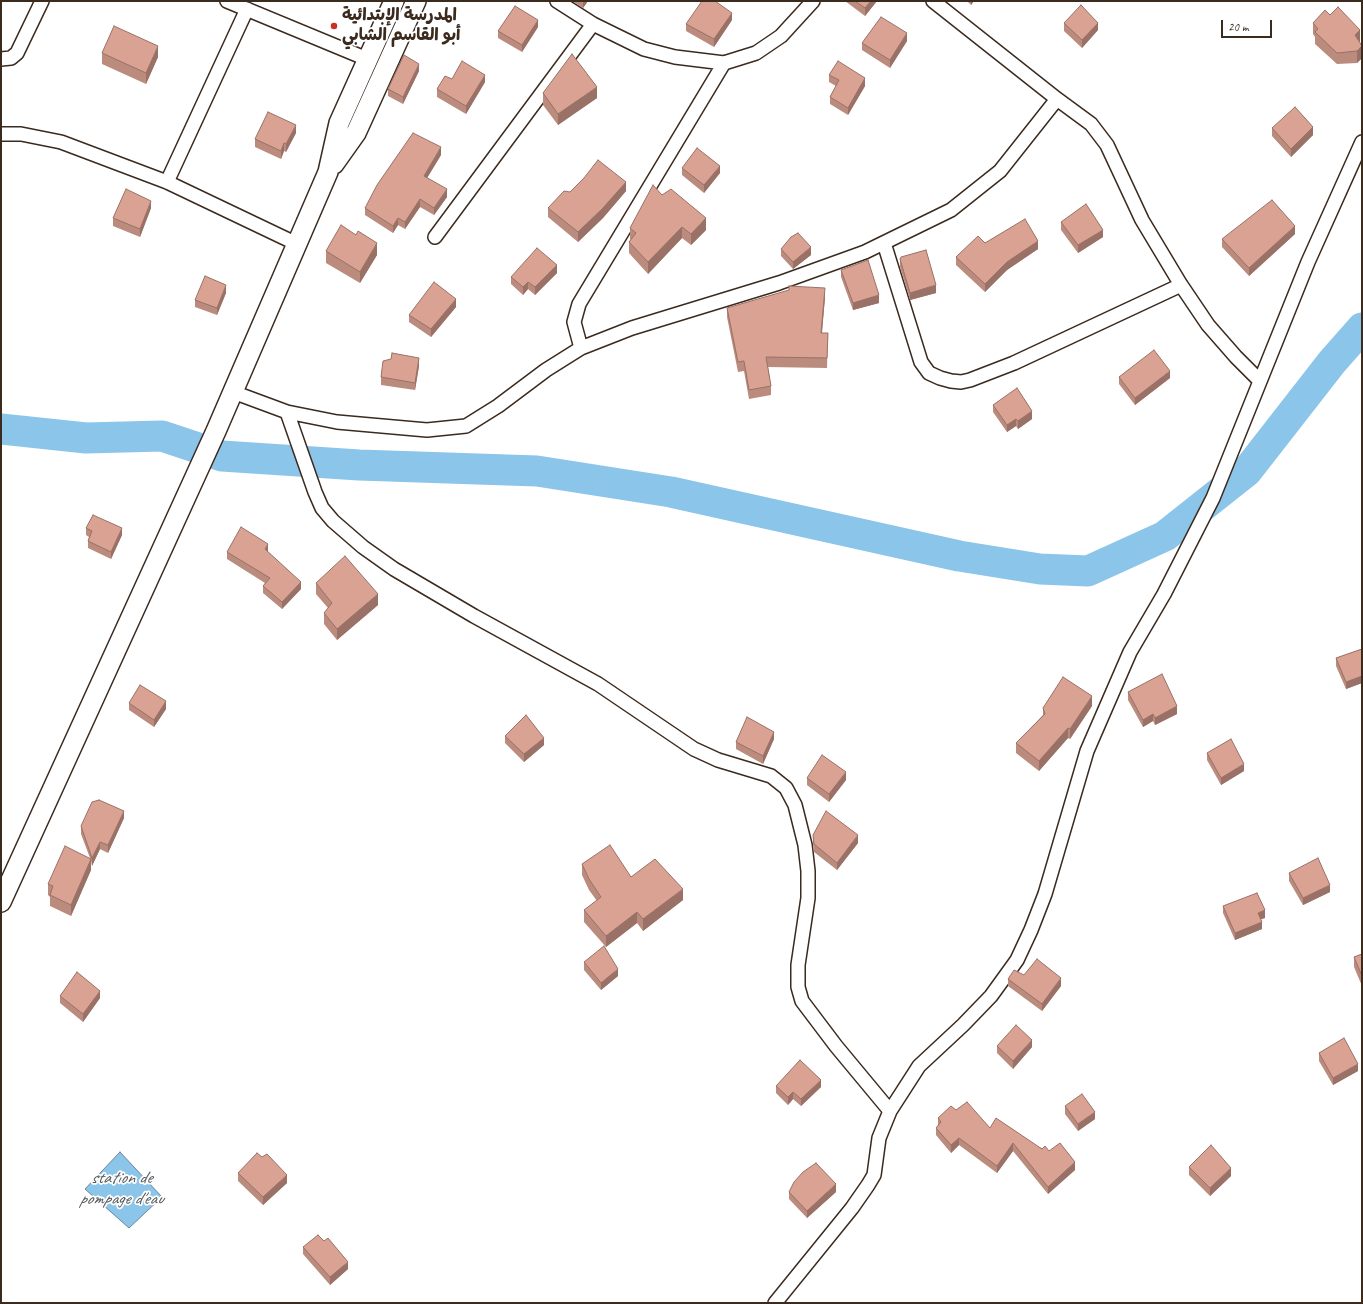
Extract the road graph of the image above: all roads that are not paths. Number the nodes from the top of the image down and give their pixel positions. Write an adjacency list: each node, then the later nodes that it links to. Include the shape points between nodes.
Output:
1 (42, 1): 10 (street, via 17,53 11,58)
2 (227, 1): 8 (street)
3 (394, 1): 11 (main road)
4 (416, 1): 16 (main road, via 356,133)
5 (557, 1): 9 (street)
6 (813, 1): 12 (street, via 782,36 756,53)
7 (933, 1): 13 (street)
8 (247, 9): 11 (street); 17 (street)
9 (592, 24): 12 (street, via 644,49 675,57); 18 (street)
10 (1, 59)
11 (367, 59): 16 (main road, via 339,124)
12 (724, 63): 22 (street, via 579,304 574,322)
13 (1058, 99): 19 (street, via 1000,171 951,210); 21 (street, via 1092,124 1107,146 1142,220)
14 (1, 134): 17 (street, via 20,134 61,142)
15 (1362, 142): 23 (street, via 1308,262)
16 (328, 172): 20 (main road)
17 (167, 182): 20 (street)
18 (435, 237)
19 (884, 243): 21 (street, via 921,362 929,373 951,381 970,380 1014,363); 22 (street, via 779,283 632,328)
20 (297, 244): 24 (main road)
21 (1181, 285): 23 (street, via 1208,325)
22 (581, 348): 25 (street, via 466,426 427,430 337,422)
23 (1260, 381): 27 (street, via 1213,498 1164,594 1130,652 1087,751 1045,894 1017,960 991,996 919,1066)
24 (233, 392): 25 (street); 26 (main road)
25 (288, 412): 27 (street, via 314,492 322,508 363,547 407,577 598,684 694,749 718,760 772,776 786,788 794,805 805,845 808,871 808,898 798,965 798,986 802,1001)
26 (1, 902)
27 (890, 1110): 28 (street, via 879,1138 874,1175 852,1208)
28 (775, 1303)

